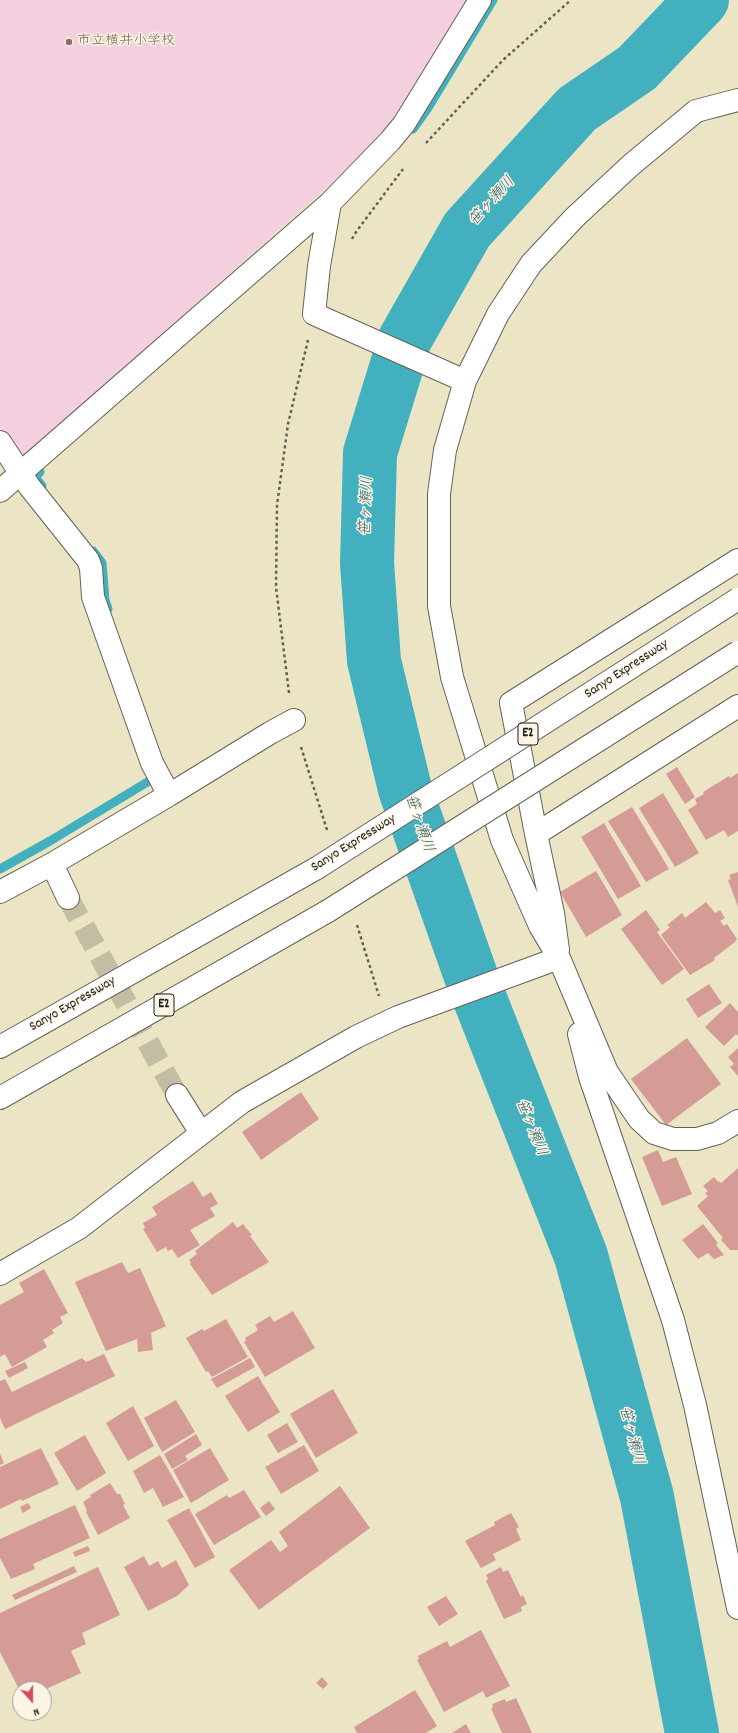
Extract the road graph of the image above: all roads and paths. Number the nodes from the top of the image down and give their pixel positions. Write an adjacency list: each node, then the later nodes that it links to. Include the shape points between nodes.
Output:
1 (480, 0): 6 (main road, via 404,124)
2 (571, 0): 4 (path, via 503,60)
3 (738, 100): 9 (main road, via 696,111 631,165 574,218 530,264)
4 (424, 145)
5 (403, 168): 7 (path, via 356,232)
6 (330, 203): 8 (main road, via 319,266); 11 (main road)
7 (349, 246)
8 (319, 316): 9 (main road); 17 (path, via 288,424 277,504 276,587)
9 (456, 377): 25 (main road, via 439,494 439,606 452,677 502,840 540,926)
10 (0, 442): 11 (main road)
11 (20, 474): 12 (main road); 18 (main road, via 88,560 93,597)
12 (0, 491)
13 (738, 560): 19 (main road, via 511,703)
14 (738, 599): 27 (main road, Sanyo Expressway / E2, bridge, via 317,868)
15 (738, 652): 29 (main road, E2, bridge, via 328,911)
16 (738, 706): 19 (main road)
17 (294, 720): 18 (main road); 20 (path)
18 (162, 782): 21 (main road)
19 (536, 834): 25 (main road, via 553,913)
20 (329, 837)
21 (52, 864): 22 (main road); 23 (main road)
22 (0, 892)
23 (68, 898)
24 (356, 921): 26 (path)
25 (549, 961): 26 (main road); 30 (main road, via 608,1072 639,1119 654,1133 673,1139 697,1138 718,1133); 33 (main road, via 673,1320 695,1405)
26 (393, 1020): 31 (main road, via 356,1037 242,1102)
27 (0, 1046)
28 (177, 1095): 31 (main road)
29 (0, 1098)
30 (738, 1121)
31 (201, 1134): 32 (main road, via 79,1228)
32 (0, 1274)
33 (738, 1608)

